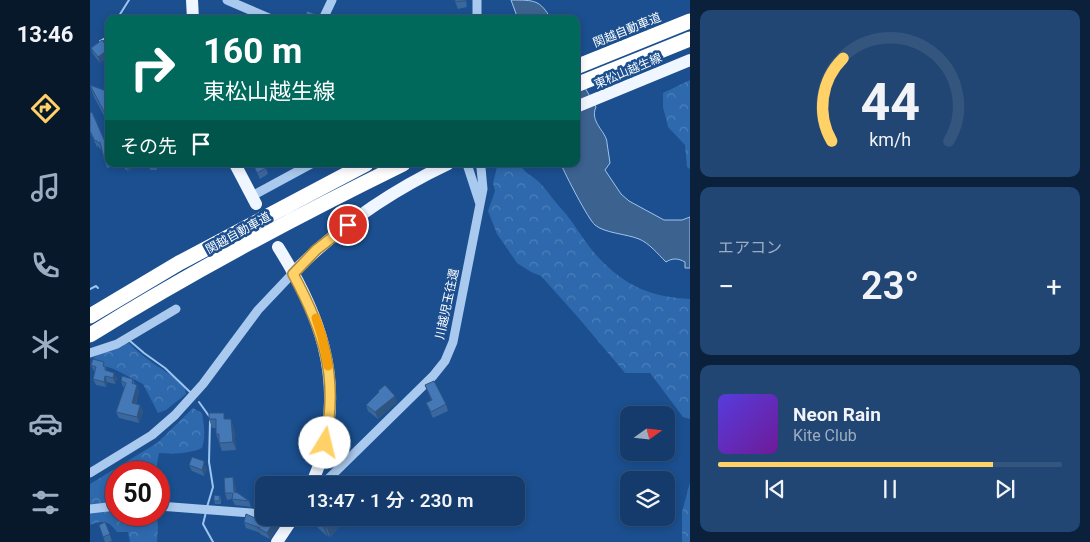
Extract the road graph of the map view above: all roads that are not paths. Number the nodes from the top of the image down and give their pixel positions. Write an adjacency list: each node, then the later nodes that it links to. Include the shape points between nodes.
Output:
1 (192, 0): 5 (main road)
2 (227, 0): 6 (street)
3 (332, 0): 7 (street)
4 (477, 0): 8 (street)
5 (193, 15)
6 (262, 15)
7 (326, 15)
8 (477, 15)
9 (690, 21): 12 (highway, 関越自動車道)
10 (690, 39): 13 (highway)
11 (690, 60): 14 (main road, 東松山越生線)
12 (580, 65)
13 (580, 83)
14 (580, 106)
15 (237, 167): 22 (main road)
16 (306, 167): 22 (street)
17 (360, 167): 27 (highway, 関越自動車道, via 179,263)
18 (398, 167): 28 (highway, 関越自動車道, via 265,234)
19 (442, 167): 25 (main road, via 377,204 335,234)
20 (468, 167): 23 (street)
21 (481, 168): 23 (street, 川越児玉往還, via 483,189)
22 (254, 200)
23 (480, 205): 32 (street, 川越児玉往還, via 453,342 445,361)
24 (278, 246): 25 (main road)
25 (293, 274): 30 (street, via 258,310 203,384 175,415 152,434); 31 (main road, via 322,337 331,392 328,429)
26 (176, 309): 29 (street, via 117,344)
27 (90, 316)
28 (90, 335)
29 (90, 352)
30 (90, 473)
31 (315, 476)
32 (331, 476)
33 (105, 507): 35 (street)
34 (170, 507): 36 (street)
35 (90, 509)
36 (255, 514)
37 (287, 526): 38 (main road)
38 (277, 542)

